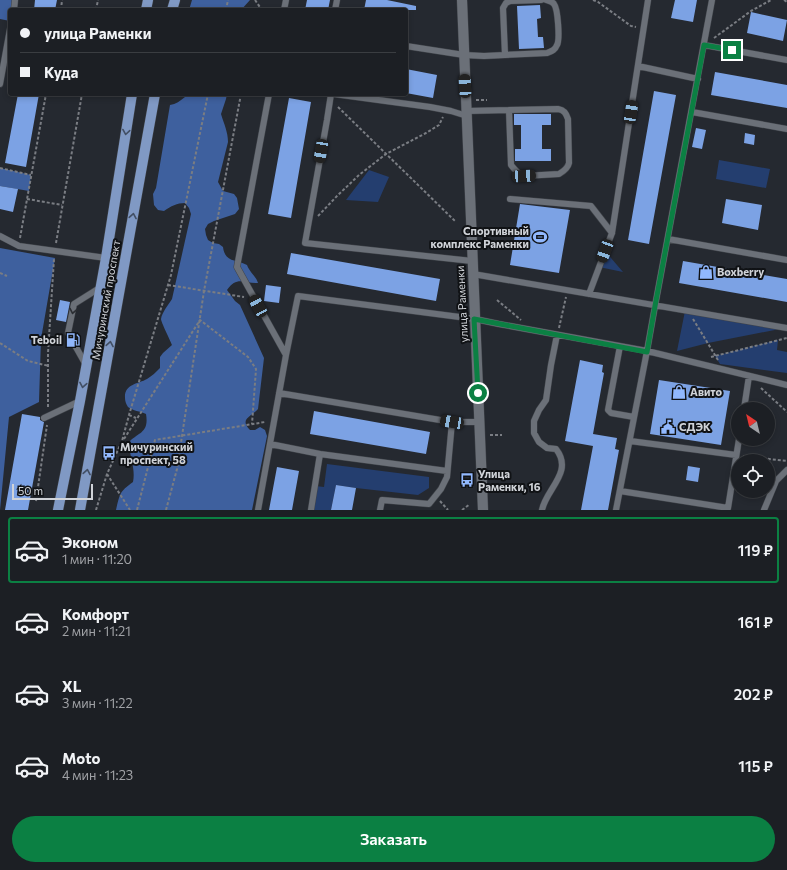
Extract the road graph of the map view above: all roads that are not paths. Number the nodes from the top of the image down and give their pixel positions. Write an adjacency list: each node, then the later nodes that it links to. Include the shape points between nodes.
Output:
1 (462, 0): 9 (street, улица Раменки)
2 (541, 0): 10 (lane, via 506,3 503,8)
3 (546, 0): 10 (lane, via 552,2 556,8 559,41 557,46 547,53)
4 (648, 0): 12 (lane)
5 (712, 0): 7 (lane)
6 (8, 40): 14 (lane)
7 (704, 45): 11 (lane); 13 (lane)
8 (408, 46): 9 (lane)
9 (464, 55): 10 (lane); 21 (street, улица Раменки)
10 (505, 55)
11 (787, 60)
12 (638, 66): 13 (lane); 24 (lane)
13 (698, 79): 20 (lane)
14 (0, 84)
15 (132, 96): 27 (main road, Мичуринский проспект, one-way to 27)
16 (155, 96): 59 (main road, Мичуринский проспект, one-way to 16)
17 (269, 96): 39 (lane, via 237,267)
18 (332, 96): 21 (lane, via 430,106); 29 (lane, via 305,243)
19 (509, 110): 19 (lane, via 558,109 566,114 570,162 563,172 524,176 514,170 511,165); 21 (lane)
20 (692, 112): 22 (lane); 26 (lane)
21 (466, 113): 29 (street, улица Раменки)
22 (787, 129)
23 (510, 198): 24 (lane, via 591,206)
24 (612, 233): 32 (lane)
25 (0, 236): 27 (lane, via 19,246)
26 (668, 239): 28 (lane); 33 (lane)
27 (106, 258): 31 (main road, Мичуринский проспект)
28 (787, 260)
29 (472, 261): 30 (street, улица Раменки)
30 (473, 274): 32 (lane); 34 (street, улица Раменки)
31 (101, 287): 40 (main road, Мичуринский проспект); 40 (lane, one-way to 40, via 74,304 68,333)
32 (589, 294): 33 (lane)
33 (655, 306): 35 (lane); 38 (lane)
34 (474, 319): 36 (lane); 39 (lane, via 298,296); 49 (street, улица Раменки)
35 (787, 328)
36 (557, 335): 37 (lane); 64 (lane, via 546,400 534,421 534,432 539,442 547,448 556,449 561,456 562,471)
37 (620, 346): 38 (lane); 47 (lane, via 608,410 611,413)
38 (647, 352): 41 (lane); 47 (lane)
39 (286, 355): 43 (lane)
40 (86, 366): 44 (main road, Мичуринский проспект, one-way to 44)
41 (749, 376): 42 (lane); 45 (lane)
42 (787, 385)
43 (279, 392): 48 (lane); 51 (lane)
44 (80, 401): 46 (lane); 58 (main road, Мичуринский проспект)
45 (745, 402)
46 (46, 417)
47 (634, 417): 50 (lane)
48 (452, 422): 49 (lane); 55 (lane)
49 (480, 422): 63 (street, улица Раменки)
50 (630, 441): 53 (lane); 57 (lane)
51 (270, 444): 52 (lane); 60 (lane)
52 (320, 454): 55 (lane); 61 (lane)
53 (731, 454)
54 (787, 470): 66 (lane, via 776,481)
55 (448, 471): 62 (lane, via 441,490 428,504 382,500)
56 (731, 488): 57 (lane, via 728,508)
57 (620, 491): 65 (lane)
58 (58, 510)
59 (80, 510)
60 (258, 510)
61 (311, 510)
62 (380, 510)
63 (483, 510)
64 (542, 510)
65 (616, 510)
66 (764, 510)

